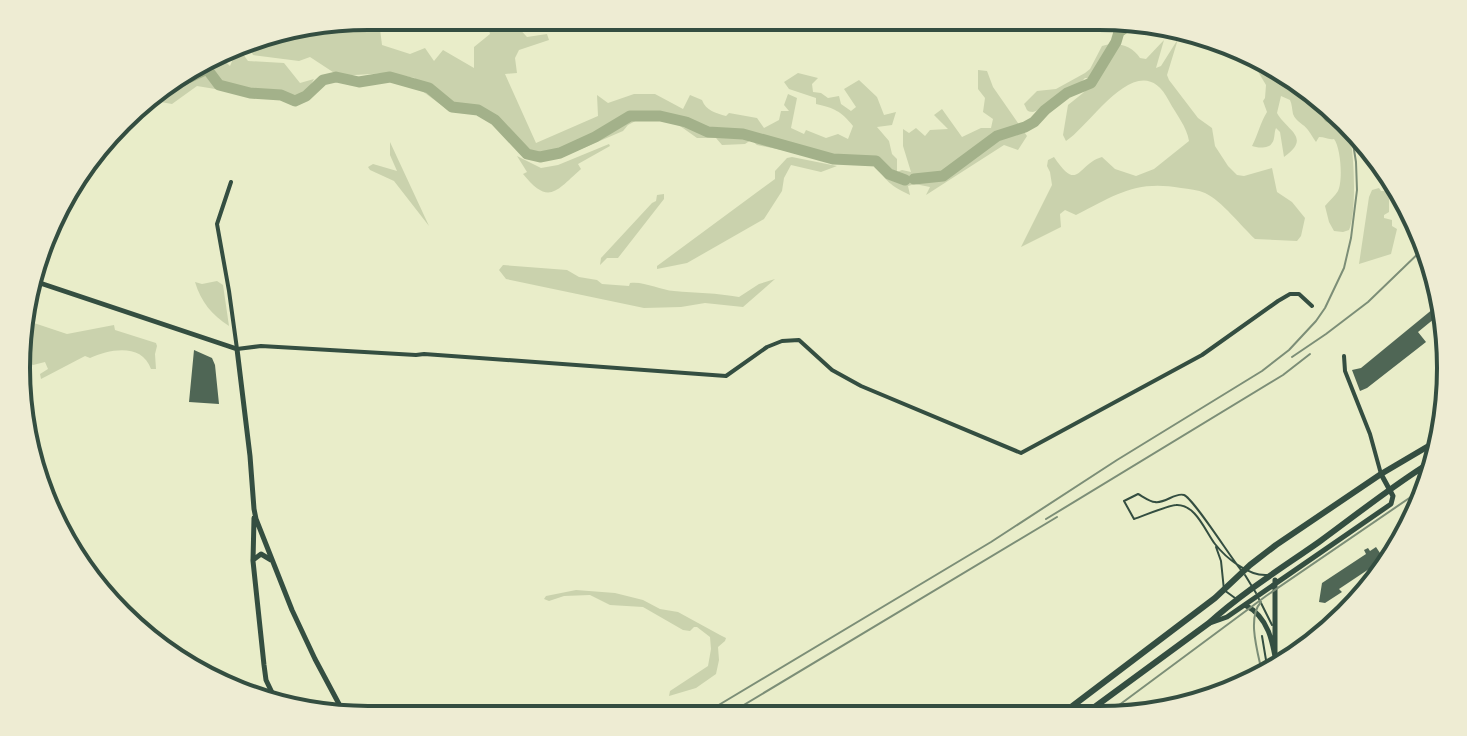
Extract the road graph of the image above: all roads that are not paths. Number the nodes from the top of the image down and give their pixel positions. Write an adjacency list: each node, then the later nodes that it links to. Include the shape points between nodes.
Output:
1 (231, 182): 4 (street, via 217,224)
2 (41, 283): 4 (street)
3 (1312, 306): 4 (street, via 1299,294 1290,294 1202,355 1021,453 861,386 794,339 767,347 726,376 424,354)
4 (237, 349): 10 (street)
5 (1344, 356): 8 (street)
6 (1427, 447): 8 (main road)
7 (1421, 468): 9 (main road)
8 (1381, 474): 9 (street); 15 (main road)
9 (1390, 489): 16 (main road); 17 (street, via 1391,504)
10 (254, 509): 12 (street); 14 (street)
11 (1216, 546): 13 (lane); 13 (lane, via 1191,509 1177,505 1134,519 1124,501 1138,494 1155,502 1177,495 1190,498); 19 (lane)
12 (253, 561): 14 (street, via 261,554); 24 (street)
13 (1234, 562): 15 (lane)
14 (274, 564): 25 (street)
15 (1244, 571): 16 (lane); 18 (lane); 19 (main road)
16 (1272, 574): 17 (street); 18 (main road)
17 (1276, 583): 20 (street); 22 (street)
18 (1253, 588): 20 (lane); 21 (main road)
19 (1224, 590): 21 (lane); 26 (main road)
20 (1257, 595): 21 (street); 22 (lane)
21 (1241, 602): 23 (street, via 1266,624); 27 (main road)
22 (1274, 630): 23 (street)
23 (1275, 655)
24 (271, 691)
25 (339, 704)
26 (1073, 706)
27 (1096, 706)

